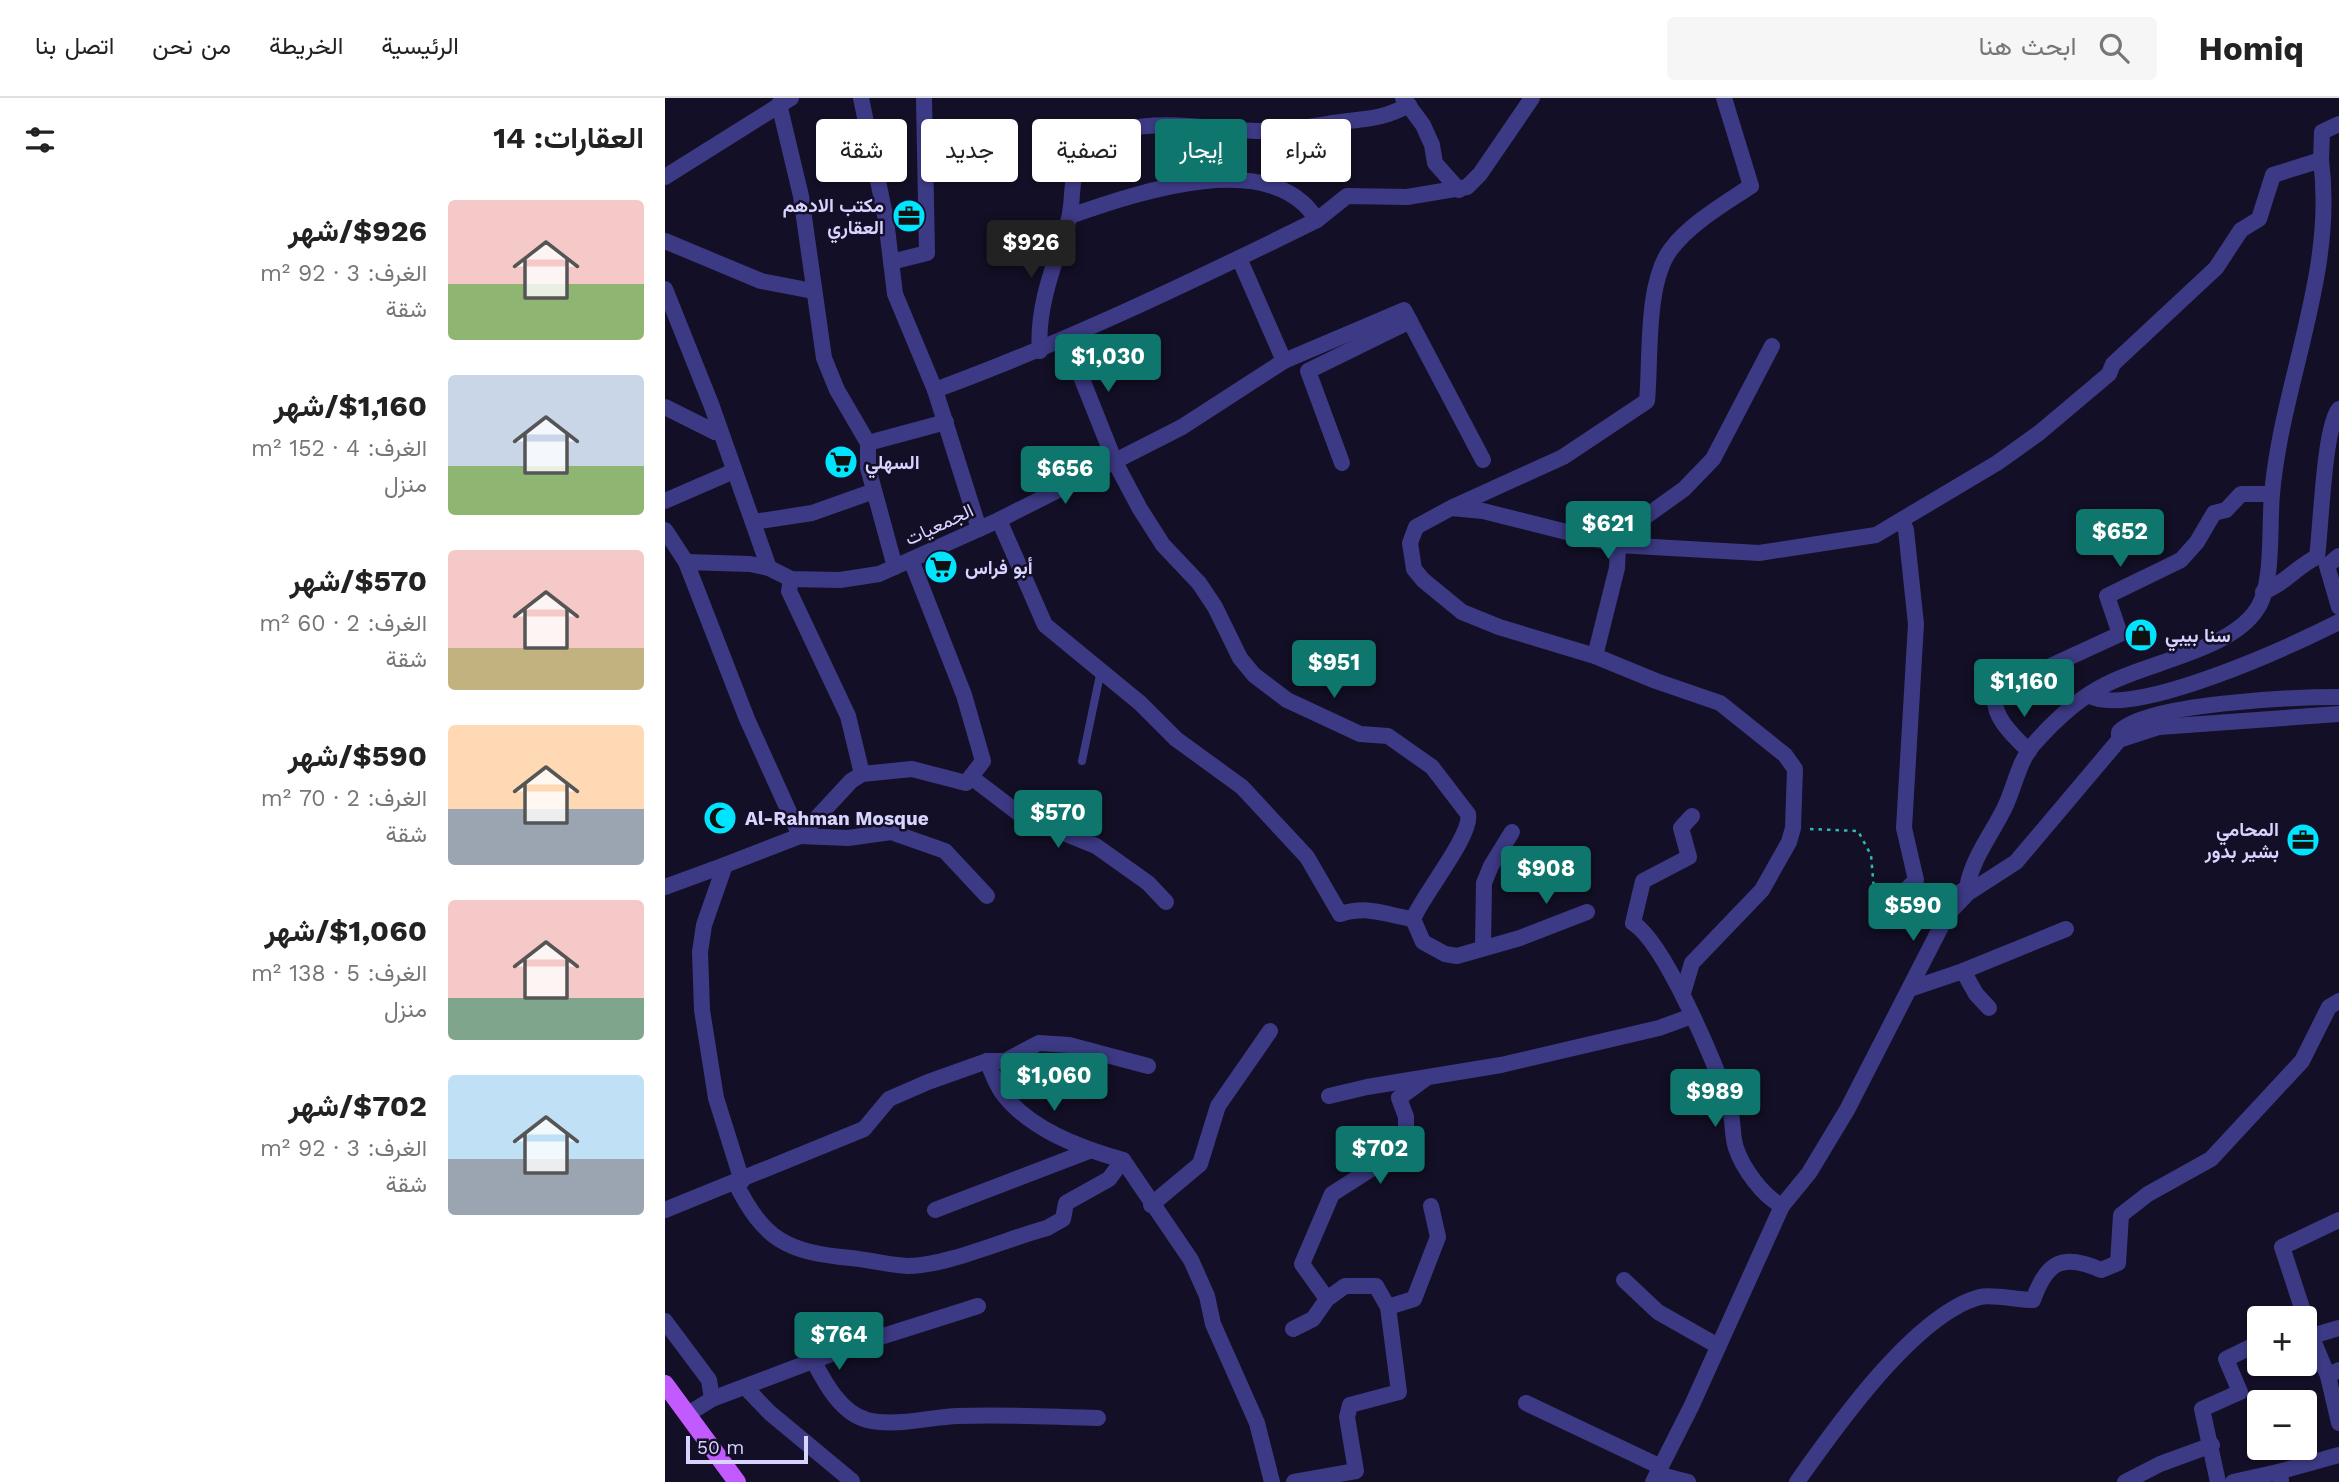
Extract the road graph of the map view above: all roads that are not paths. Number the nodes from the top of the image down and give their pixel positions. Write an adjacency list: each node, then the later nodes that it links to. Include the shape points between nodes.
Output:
1 (861, 98): 16 (street)
2 (924, 98): 16 (street, via 927,253)
3 (1532, 98): 10 (street, via 1473,183)
4 (1724, 98): 37 (street, via 1751,186 1670,250 1656,287 1647,401 1563,457)
5 (785, 101): 9 (street); 18 (street)
6 (1406, 102): 10 (street, via 1432,145 1435,163); 12 (street, via 1377,120 1335,122 1302,130 1164,125 1121,130 1100,139 1082,157 1073,177)
7 (2339, 124): 8 (street, via 2322,132)
8 (2321, 160): 11 (street); 39 (street, via 2273,175 2259,219 2241,230 2216,268 2113,364 2109,374 2018,448)
9 (665, 177)
10 (1459, 190): 13 (street, via 1407,197 1347,196)
11 (2332, 194): 35 (street, via 2317,282 2277,447)
12 (1070, 216): 13 (street, via 1187,182 1231,181 1290,193 1308,206); 22 (street, via 1047,294)
13 (1317, 220): 15 (street)
14 (665, 241): 18 (street, via 761,281)
15 (1239, 258): 20 (street); 23 (street)
16 (891, 262): 24 (street, via 895,294)
17 (665, 289): 28 (street)
18 (813, 291): 29 (street, via 824,358)
19 (1410, 321): 23 (street, الجمعيات, via 1404,310); 30 (street); 32 (street, via 1308,371)
20 (1066, 339): 22 (street); 31 (street)
21 (1772, 346): 43 (street, via 1713,460)
22 (1040, 351): 24 (street)
23 (1284, 361): 31 (street, الجمعيات, via 1227,401)
24 (935, 390): 27 (street)
25 (665, 407): 28 (street)
26 (2339, 409): 45 (street, via 2329,442)
27 (946, 422): 29 (street); 41 (street)
28 (720, 431): 33 (street)
29 (868, 443): 34 (street)
30 (1483, 460)
31 (1115, 462): 38 (street, الجمعيات); 72 (street, via 1154,533 1199,583 1254,676 1287,700 1360,734 1388,736 1432,767 1457,796 1470,822 1466,834)
32 (1342, 463)
33 (734, 471): 36 (street); 40 (street)
34 (874, 491): 40 (street, via 812,513); 47 (street)
35 (2272, 494): 50 (street); 59 (street, via 2241,494 2227,510 2214,513 2181,560 2107,596 2120,634 1996,691 1993,701 2000,718)
36 (665, 501)
37 (1451, 508): 43 (street, via 1483,511); 53 (street, via 1416,527 1410,543 1412,562 1423,580 1462,611)
38 (999, 520): 41 (street, الجمعيات); 54 (street, via 1045,625)
39 (1902, 520): 43 (street, via 1876,535 1771,552); 71 (street, via 1916,624 1904,802 1905,841 1916,880 1903,893 1928,912)
40 (754, 522): 48 (street)
41 (979, 528): 44 (street, الجمعيات)
42 (665, 530): 46 (street)
43 (1618, 545): 53 (street, via 1617,568)
44 (911, 560): 47 (street, الجمعيات); 62 (street, via 983,761)
45 (2328, 560): 50 (street, via 2298,565 2279,586); 51 (street)
46 (686, 562): 48 (street); 65 (street, via 747,719)
47 (895, 567): 49 (street, الجمعيات, via 862,577)
48 (769, 568): 49 (street)
49 (791, 579): 61 (street, via 789,592 798,614 848,716)
50 (2263, 592): 55 (street, via 2258,609 2239,628 2105,684)
51 (2339, 607)
52 (2339, 622): 55 (street, via 2188,686 2105,702)
53 (1595, 656): 77 (street, via 1720,703 1785,755 1795,769 1789,842 1762,890 1692,962)
54 (1101, 670): 60 (lane); 72 (street, via 1176,739 1242,787 1307,857 1340,914 1374,908 1389,916)
55 (2090, 696): 59 (street, via 2064,714)
56 (2339, 697): 58 (street, via 2280,698 2172,712 2127,723)
57 (2339, 714): 58 (street, via 2159,727)
58 (2119, 740): 71 (street, via 2016,862 1968,893)
59 (2029, 751): 71 (street, via 2007,805 1970,869 1967,888 1948,899)
60 (1082, 761)
61 (862, 774): 62 (street, via 912,769 966,783); 65 (street)
62 (971, 777): 69 (street, via 1022,816 1096,846 1148,883)
63 (1692, 816): 77 (street, via 1681,828 1689,857 1643,881 1633,923 1651,937)
64 (1512, 832): 74 (street, via 1484,883)
65 (800, 836): 66 (street); 68 (street, via 848,838 891,832 945,851)
66 (725, 866): 67 (street); 88 (street, via 704,925 702,1010 716,1098)
67 (665, 887)
68 (987, 896)
69 (1166, 902)
70 (1587, 912): 74 (street)
71 (1947, 915): 76 (street)
72 (1413, 919): 74 (street, via 1423,942 1445,954 1458,956)
73 (2066, 929): 75 (street)
74 (1483, 947)
75 (1963, 971): 76 (street); 79 (street)
76 (1913, 988): 91 (street, via 1832,1136)
77 (1683, 993): 80 (street)
78 (2339, 1001): 125 (street, via 2329,1007 2302,1061 2211,1159 2121,1214 2118,1263 2101,1270 2079,1260 2063,1262 2051,1266 2033,1300 1982,1296 1961,1305 1929,1327 1874,1379)
79 (1989, 1008)
80 (1692, 1016): 84 (street, via 1501,1065); 91 (street, via 1730,1103 1736,1148 1770,1200)
81 (1270, 1031): 89 (street, via 1218,1106 1200,1164)
82 (986, 1061): 83 (street, via 1005,1061 1039,1043 1069,1045); 86 (street, via 1001,1091 1024,1114); 88 (street, via 889,1099 864,1129)
83 (1148, 1066)
84 (1427, 1078): 85 (street); 96 (street, via 1399,1098 1406,1117 1406,1157 1382,1162 1332,1194 1302,1264)
85 (1329, 1096)
86 (1089, 1151): 87 (street); 93 (street)
87 (1123, 1160): 88 (street, via 1109,1179 1066,1203 1063,1219 1047,1228 911,1266 811,1254 782,1243 757,1222); 89 (street)
88 (738, 1182): 92 (street)
89 (1151, 1205): 122 (street, via 1192,1260 1213,1324 1257,1423)
90 (1431, 1206): 99 (street, via 1437,1237 1414,1299)
91 (1782, 1206): 105 (street)
92 (665, 1210)
93 (935, 1210)
94 (2339, 1220): 98 (street, via 2282,1247)
95 (1624, 1280): 105 (street, via 1658,1312)
96 (1327, 1298): 99 (street, via 1345,1286 1375,1286); 103 (street, via 1313,1319)
97 (978, 1306): 107 (street)
98 (2301, 1306)
99 (1388, 1307): 123 (street, via 1399,1392 1350,1405 1347,1417 1356,1471)
100 (665, 1321): 111 (street, via 709,1380)
101 (2317, 1327): 102 (street)
102 (2339, 1328)
103 (1293, 1329)
104 (2317, 1343): 108 (street)
105 (1718, 1346): 118 (street)
106 (2247, 1349): 116 (street, via 2225,1359 2240,1392 2202,1409)
107 (814, 1362): 110 (street); 114 (street, via 840,1402 866,1420)
108 (2334, 1373): 115 (street)
109 (665, 1384): 113 (main road)
110 (745, 1387): 111 (street); 120 (street)
111 (712, 1399): 113 (street)
112 (1526, 1403): 118 (street)
113 (688, 1414): 121 (main road)
114 (1098, 1418)
115 (2339, 1423)
116 (2212, 1445): 126 (street); 127 (street)
117 (2339, 1455): 119 (street)
118 (1657, 1474): 124 (street)
119 (2280, 1477): 128 (street)
120 (852, 1481)
121 (737, 1482)
122 (1272, 1482)
123 (1294, 1482)
124 (1688, 1482)
125 (1797, 1482)
126 (2125, 1482)
127 (2218, 1482)
128 (2233, 1482)

